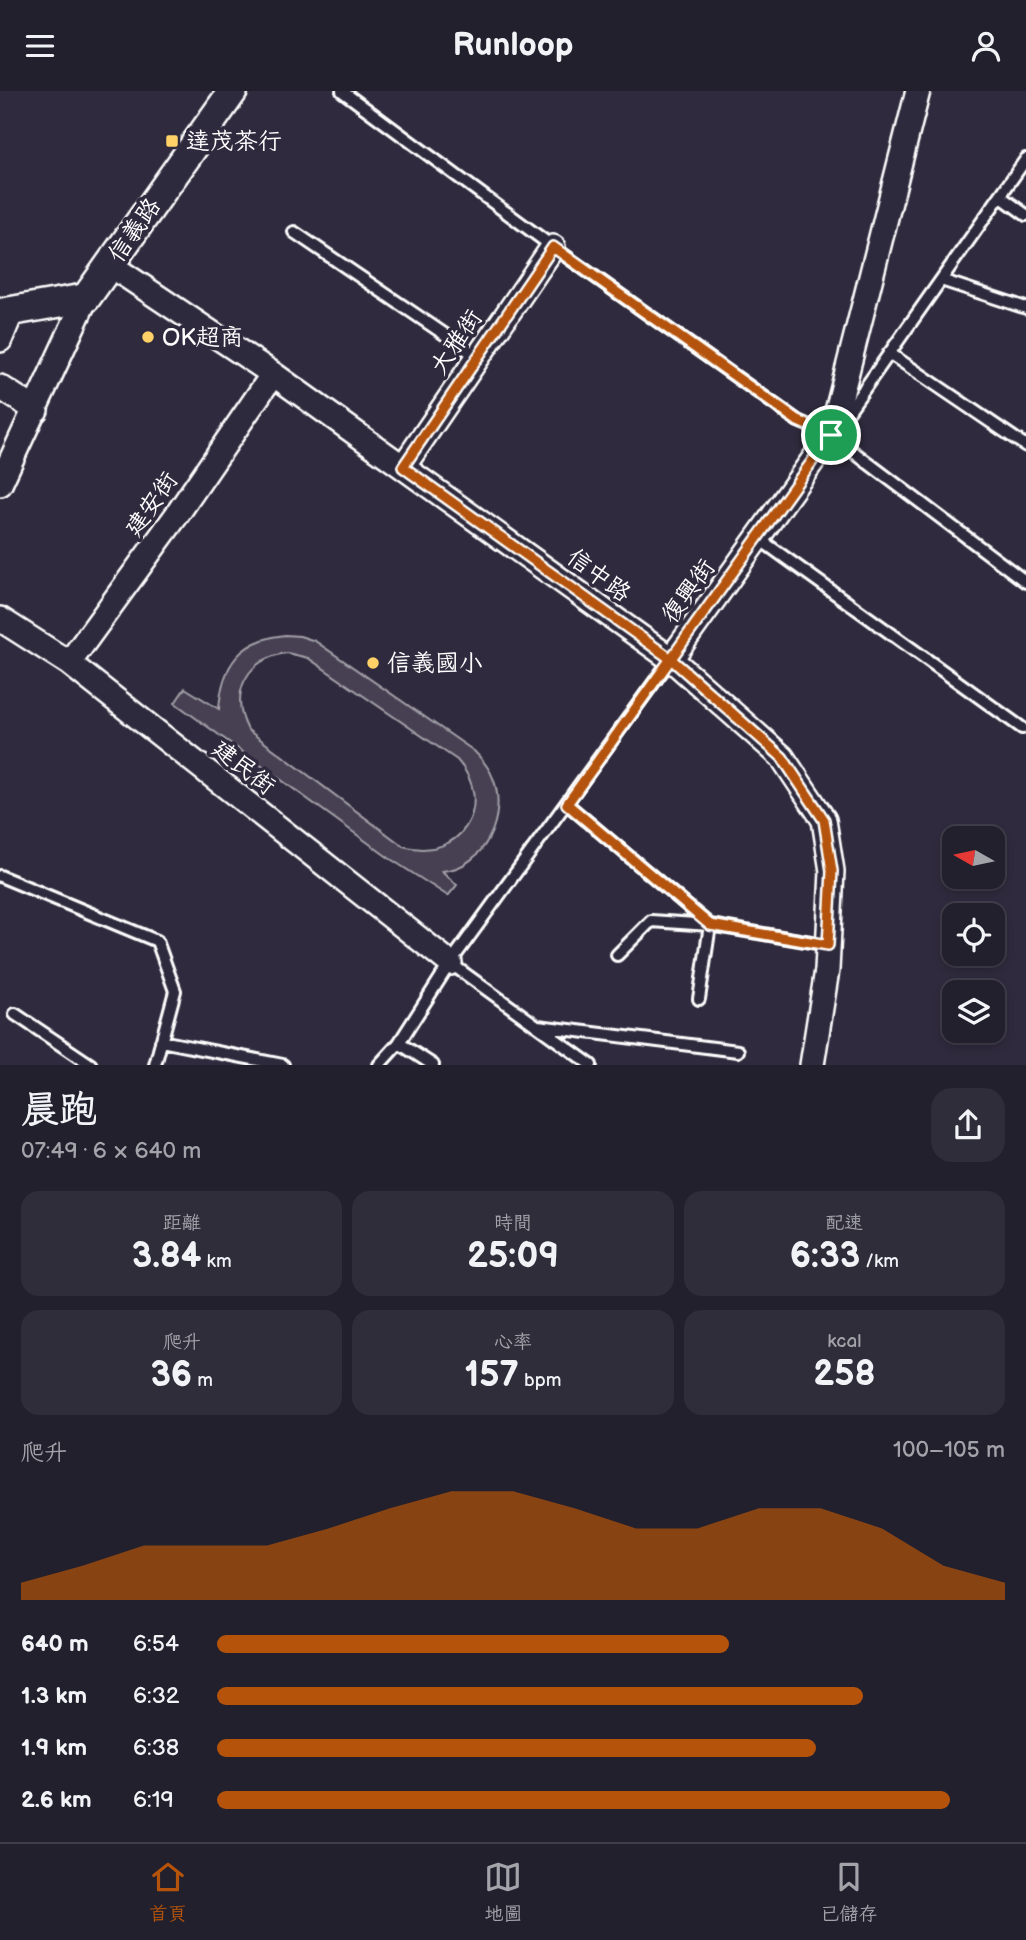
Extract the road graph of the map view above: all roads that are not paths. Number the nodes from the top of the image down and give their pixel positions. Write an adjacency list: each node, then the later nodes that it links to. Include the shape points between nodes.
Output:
1 (233, 91): 9 (street, 信義路)
2 (342, 91): 8 (lane)
3 (918, 91): 20 (street, 復興街)
4 (1026, 159): 5 (lane)
5 (1000, 195): 6 (lane); 10 (lane)
6 (1026, 215)
7 (294, 232): 16 (lane)
8 (553, 247): 16 (street, 大雅街); 20 (lane, via 798,421)
9 (110, 265): 11 (street, 信義路); 17 (street, 信中路)
10 (941, 280): 12 (lane); 15 (lane)
11 (86, 298): 13 (street); 19 (street)
12 (1026, 308)
13 (6, 312): 14 (street)
14 (0, 340)
15 (889, 353): 20 (lane); 21 (lane)
16 (478, 357): 22 (street, 大雅街)
17 (273, 374): 22 (street, 信中路); 28 (street, 建安街)
18 (0, 387): 19 (street)
19 (36, 410): 23 (street)
20 (831, 435): 24 (street, 復興街); 25 (lane)
21 (1026, 446)
22 (403, 467): 27 (street, 信中路)
23 (0, 484)
24 (758, 538): 27 (street, 復興街); 29 (lane)
25 (1026, 582)
26 (0, 619): 28 (street, 建民街)
27 (671, 659): 30 (lane, 復興街); 33 (street, 信中路, via 782,757 824,820 832,871)
28 (69, 663): 35 (street, 建民街)
29 (1022, 728)
30 (567, 804): 32 (lane); 35 (lane, 復興街)
31 (0, 876): 39 (lane, via 156,941 175,991)
32 (710, 925): 33 (lane); 34 (lane, via 651,921); 36 (lane)
33 (828, 945): 48 (street, 信中路)
34 (617, 955)
35 (450, 963): 38 (lane); 40 (lane, 復興街)
36 (699, 999)
37 (15, 1014): 42 (lane)
38 (538, 1026): 41 (lane); 47 (lane)
39 (161, 1041): 43 (lane); 44 (lane)
40 (399, 1042): 45 (lane, 復興街); 46 (lane)
41 (738, 1051)
42 (91, 1065)
43 (155, 1065)
44 (283, 1065)
45 (379, 1065)
46 (433, 1065)
47 (591, 1065)
48 (812, 1065)

